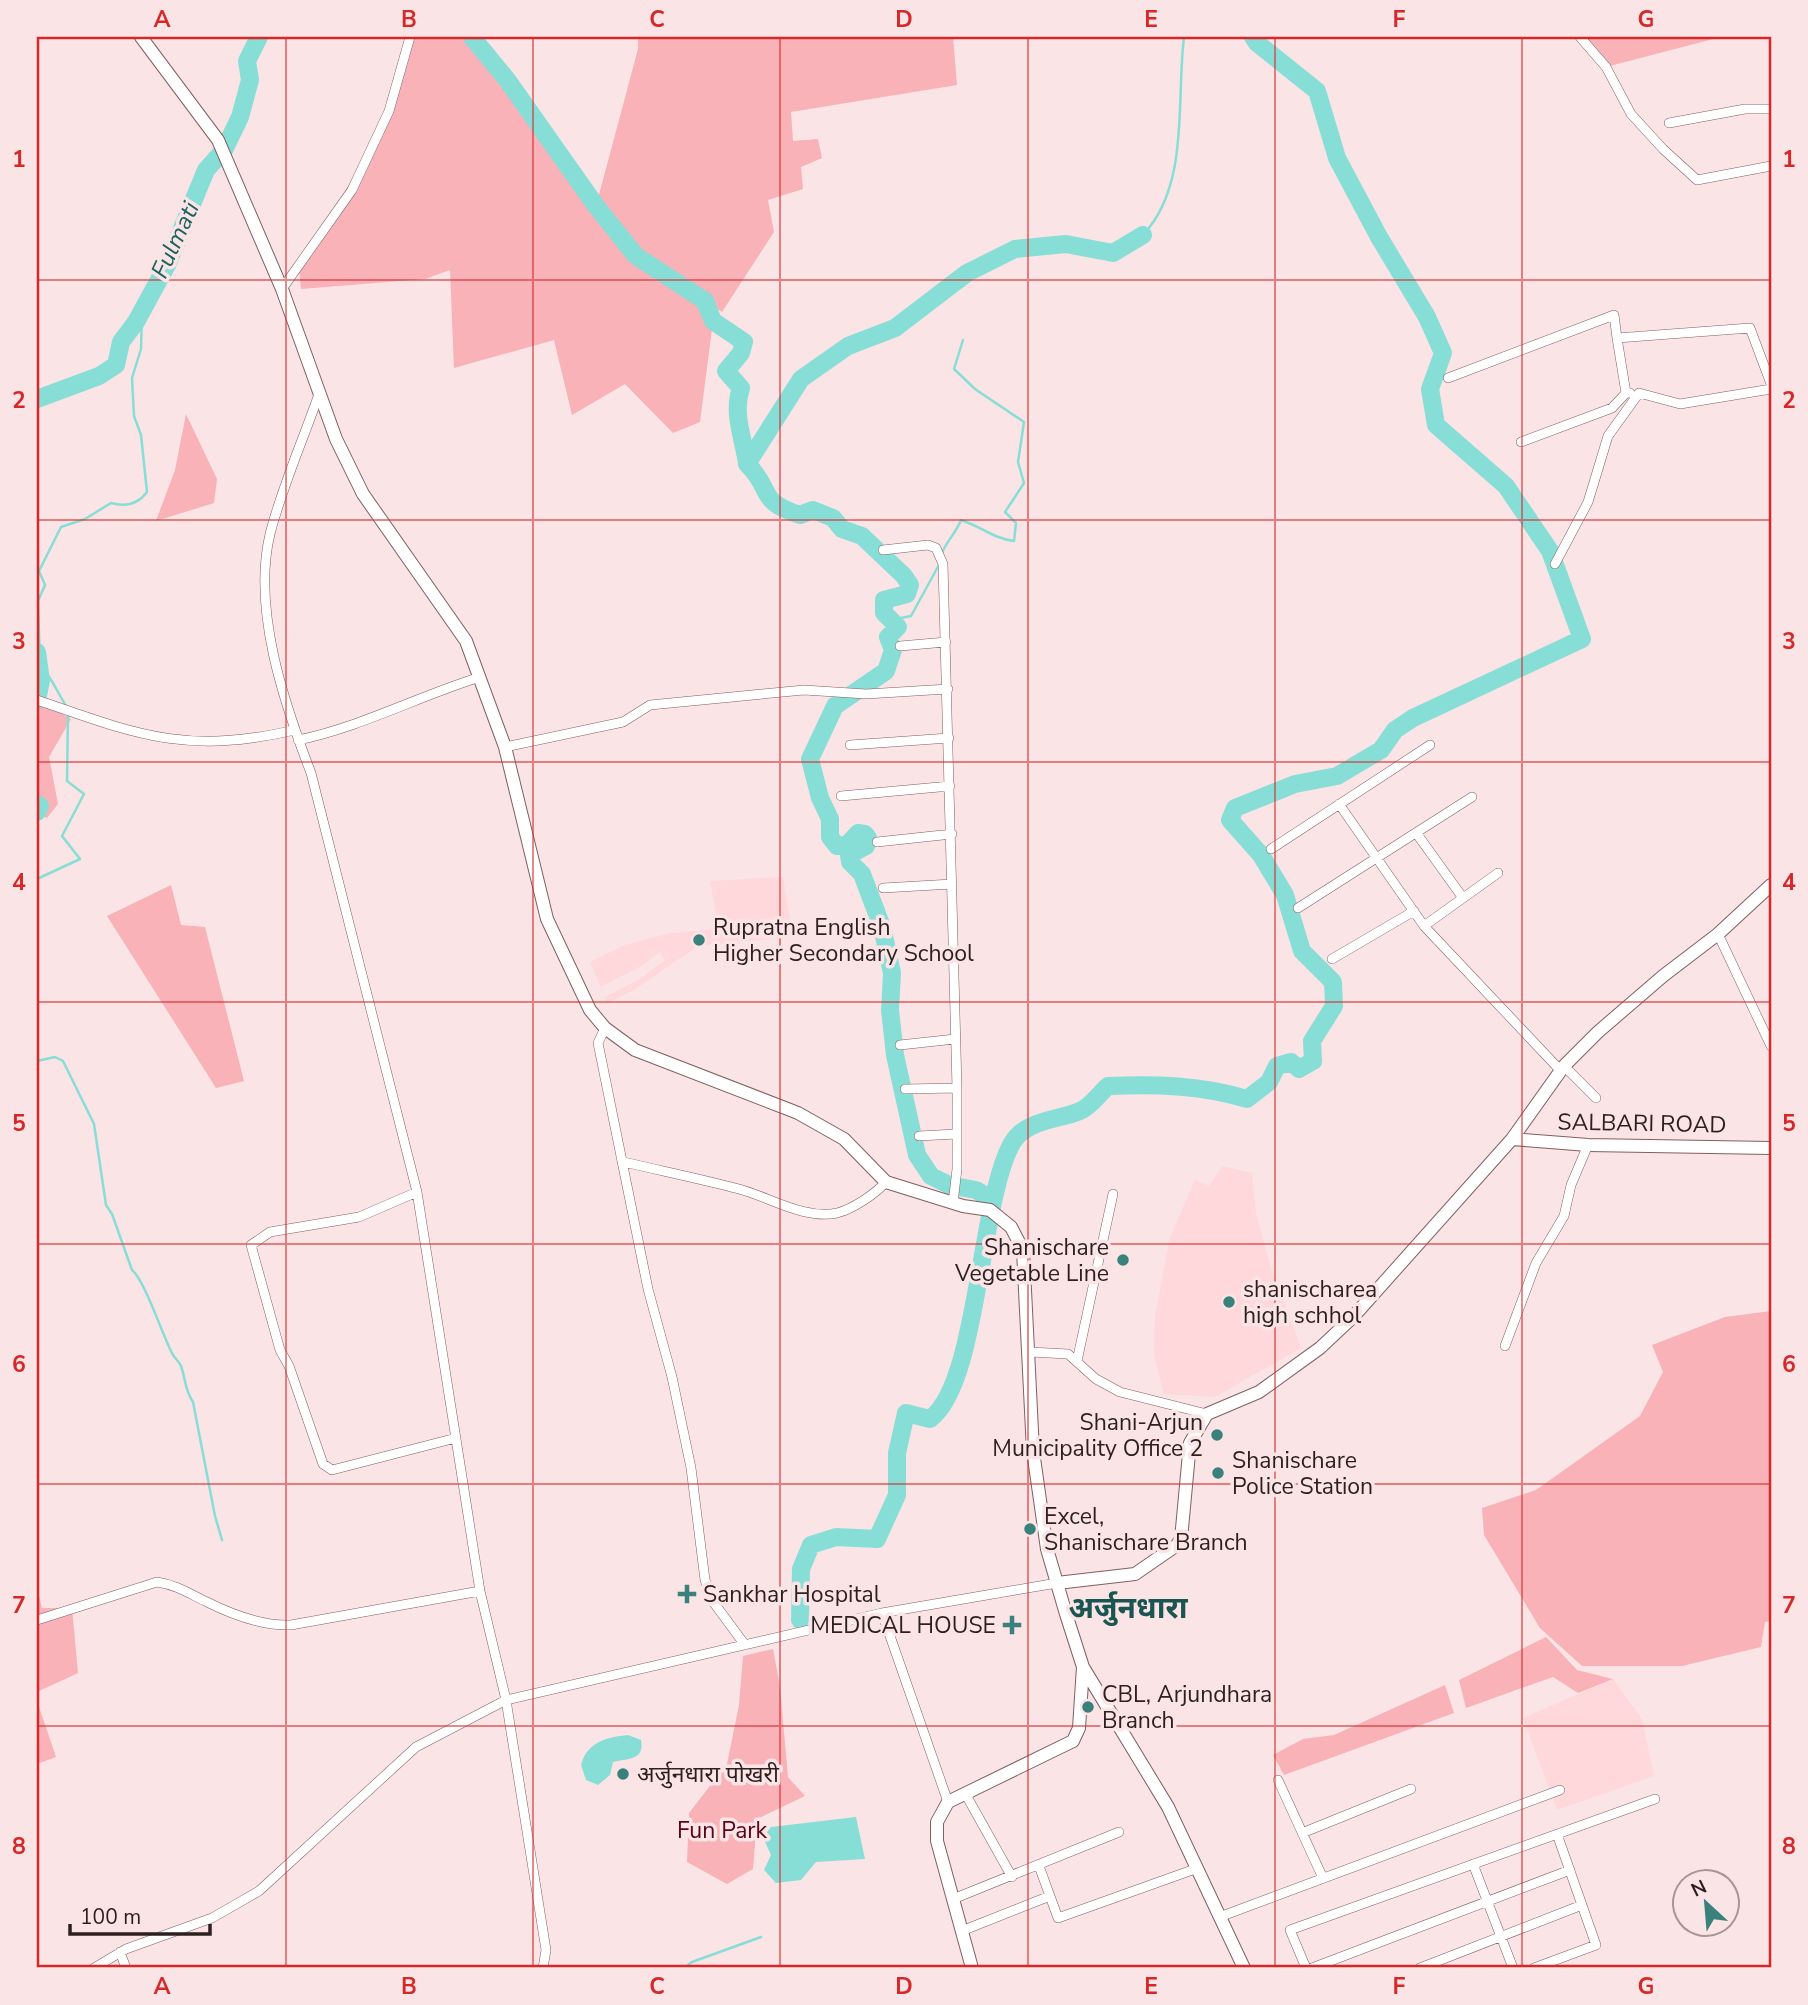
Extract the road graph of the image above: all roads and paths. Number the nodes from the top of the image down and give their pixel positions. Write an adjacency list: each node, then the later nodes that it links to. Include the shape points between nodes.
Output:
1 (141, 37): 7 (street, via 218,140)
2 (410, 37): 7 (street, via 389,111 352,190)
3 (1580, 37): 6 (street, via 1606,67 1631,114 1697,180)
4 (1771, 109): 5 (street, via 1745,109)
5 (1669, 123)
6 (1771, 166)
7 (282, 289): 11 (street)
8 (1617, 338): 9 (street, via 1614,315); 10 (street, via 1751,328); 12 (street)
9 (1448, 378)
10 (1771, 386): 13 (street, via 1680,404)
11 (320, 392): 19 (street, via 363,494 466,642); 22 (street, via 270,536 264,600)
12 (1626, 393): 13 (street); 14 (street, via 1612,408)
13 (1639, 393): 16 (street, via 1608,436 1588,502)
14 (1521, 442)
15 (883, 550): 17 (street, via 928,545 941,555)
16 (1555, 564)
17 (946, 642): 18 (street); 20 (street)
18 (900, 646)
19 (480, 677): 22 (street, via 430,692 340,731); 26 (street)
20 (948, 689): 23 (street); 26 (street, via 866,694 804,690 650,705 623,722)
21 (37, 700): 22 (street, via 149,737 196,743)
22 (296, 735): 61 (street, via 311,773)
23 (949, 738): 24 (street); 27 (street)
24 (850, 745)
25 (1430, 745): 30 (street)
26 (505, 747): 46 (street, via 547,919 590,1010)
27 (950, 786): 28 (street); 31 (street)
28 (841, 796)
29 (1472, 797): 32 (street)
30 (1339, 804): 34 (street); 35 (street)
31 (952, 834): 33 (street); 37 (street)
32 (1417, 834): 35 (street); 40 (street)
33 (877, 842)
34 (1270, 849)
35 (1378, 859): 41 (street); 42 (street)
36 (1498, 873): 40 (street)
37 (952, 884): 39 (street); 47 (street)
38 (1771, 885): 44 (street)
39 (883, 888)
40 (1463, 898): 43 (street)
41 (1298, 908)
42 (1415, 911): 43 (street); 45 (street)
43 (1424, 926): 50 (street)
44 (1718, 934): 49 (street); 50 (street, via 1663,976)
45 (1332, 959)
46 (605, 1028): 59 (street, via 598,1043); 60 (street, via 635,1050 798,1114 844,1139)
47 (955, 1040): 48 (street); 52 (street)
48 (900, 1045)
49 (1771, 1046)
50 (1562, 1068): 53 (street); 56 (street)
51 (905, 1088): 52 (street)
52 (957, 1088): 54 (street)
53 (1596, 1098)
54 (956, 1134): 55 (street); 63 (street)
55 (919, 1136)
56 (1512, 1139): 57 (street, SALBARI ROAD); 67 (street, via 1320,1348 1259,1392)
57 (1588, 1144): 58 (street, SALBARI ROAD); 64 (street, via 1564,1216 1536,1263)
58 (1771, 1148)
59 (624, 1162): 60 (street, via 825,1213 838,1213); 73 (street, via 691,1468 705,1580 714,1603)
60 (886, 1182): 63 (street)
61 (417, 1192): 68 (street); 68 (street, via 359,1217 270,1232 251,1245 280,1350 323,1464 332,1470)
62 (1113, 1194): 66 (street)
63 (953, 1203): 65 (street, via 990,1210 1018,1239 1023,1250)
64 (1506, 1346)
65 (1030, 1352): 66 (street, via 1068,1354); 69 (street, via 1033,1451 1047,1549)
66 (1077, 1362): 67 (street, via 1120,1392)
67 (1207, 1414): 69 (street, via 1190,1443 1177,1545 1135,1574)
68 (456, 1438): 70 (street)
69 (1057, 1583): 71 (street); 74 (street)
70 (480, 1591): 72 (street, via 268,1626 173,1584 157,1582); 75 (street)
71 (882, 1613): 73 (street); 81 (street)
72 (37, 1620)
73 (745, 1645): 75 (street)
74 (1083, 1667): 79 (street, via 1079,1728 1073,1741); 87 (street, via 1168,1807)
75 (506, 1700): 98 (street, via 416,1747 259,1891 212,1917); 101 (street, via 546,1950)
76 (1278, 1780): 83 (street)
77 (1410, 1789): 83 (street)
78 (1560, 1790): 89 (street)
79 (966, 1795): 81 (street); 90 (street)
80 (1655, 1799): 84 (street)
81 (948, 1802): 92 (street, via 937,1822 937,1841)
82 (1119, 1832): 86 (street)
83 (1302, 1833): 89 (street)
84 (1557, 1834): 85 (street); 88 (street)
85 (1473, 1864): 93 (street); 104 (street, via 1290,1930)
86 (1039, 1866): 90 (street); 91 (street)
87 (1198, 1868): 91 (street, via 1058,1918); 95 (street)
88 (1570, 1870): 93 (street); 94 (street)
89 (1322, 1876): 95 (street)
90 (1012, 1877): 92 (street)
91 (1050, 1896): 96 (street)
92 (953, 1899): 96 (street)
93 (1487, 1900): 97 (street); 105 (street)
94 (1582, 1905): 97 (street); 108 (street, via 1596,1945)
95 (1222, 1916): 103 (street)
96 (964, 1930): 102 (street)
97 (1501, 1936): 106 (street); 107 (street)
98 (120, 1952): 99 (street); 100 (street)
99 (94, 1968)
100 (126, 1968)
101 (543, 1968)
102 (972, 1968)
103 (1244, 1968)
104 (1306, 1968)
105 (1312, 1968)
106 (1420, 1968)
107 (1513, 1968)
108 (1534, 1968)

